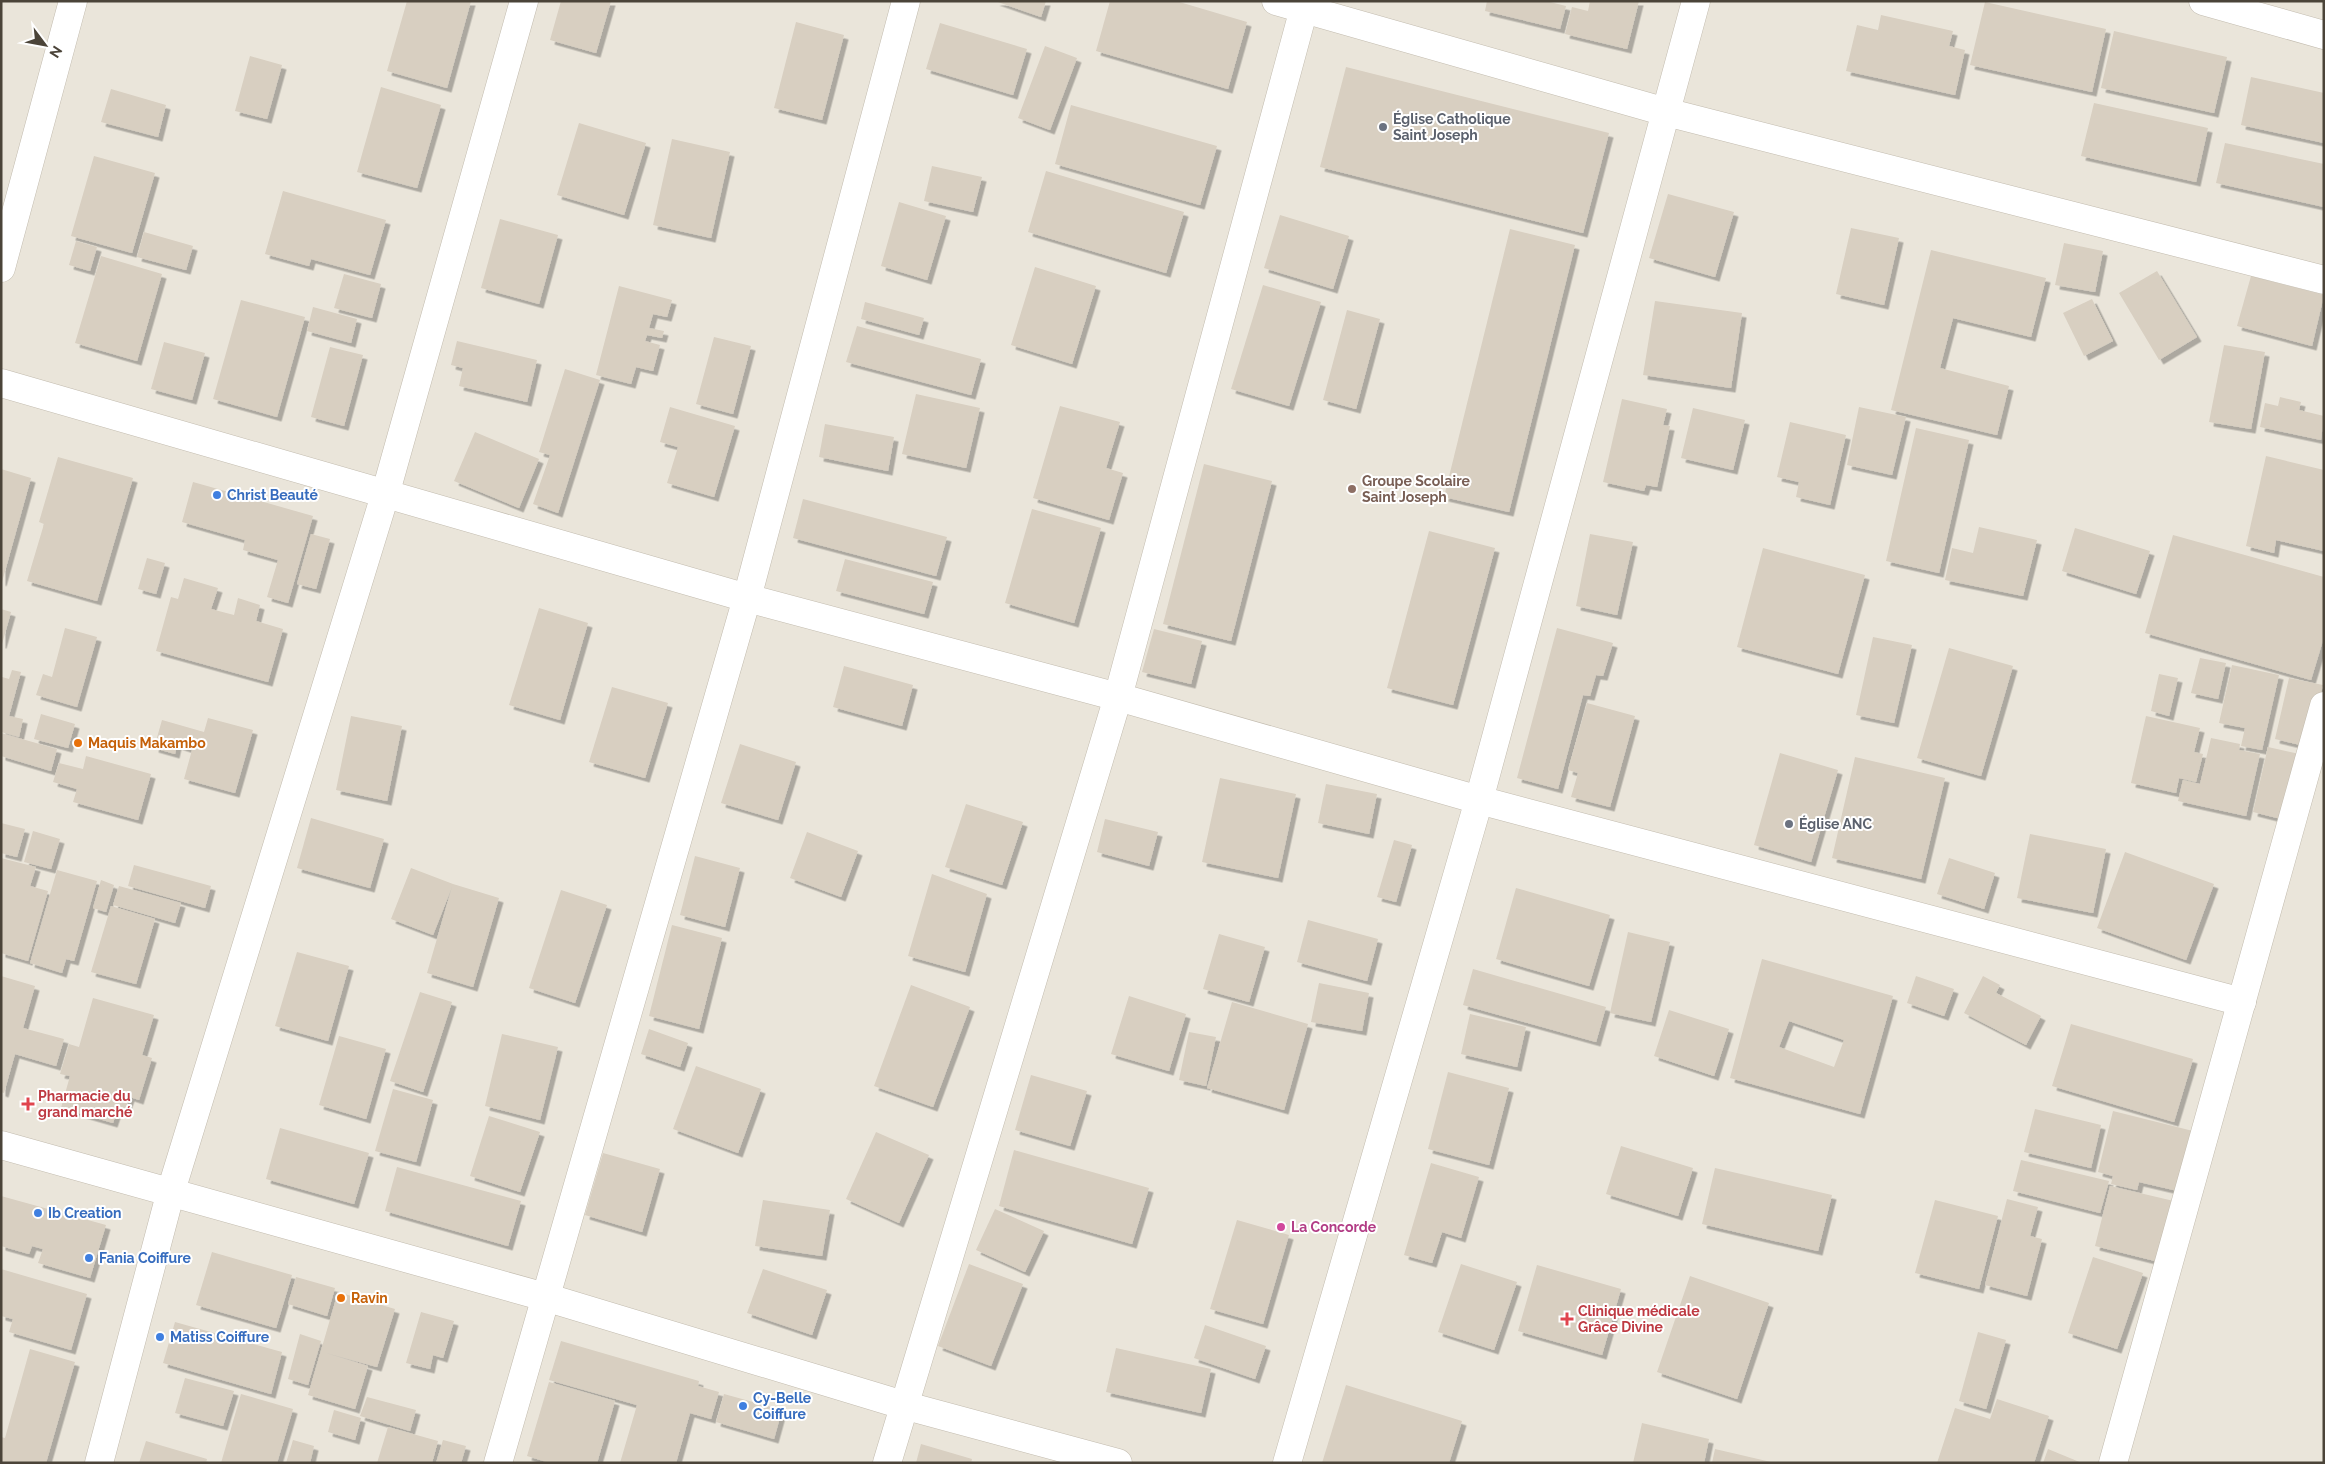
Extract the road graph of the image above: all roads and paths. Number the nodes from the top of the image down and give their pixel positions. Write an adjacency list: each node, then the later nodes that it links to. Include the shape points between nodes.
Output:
1 (73, 1): 10 (street)
2 (524, 1): 13 (street)
3 (906, 1): 14 (street)
4 (1276, 1): 7 (street)
5 (1696, 1): 9 (street)
6 (2203, 1): 8 (street)
7 (1305, 5): 9 (street); 15 (street)
8 (2324, 35)
9 (1666, 112): 11 (street); 17 (street)
10 (1, 268)
11 (2324, 280)
12 (1, 383): 13 (street)
13 (385, 495): 14 (street); 20 (street)
14 (747, 598): 15 (street); 21 (street)
15 (1118, 697): 17 (street); 22 (street)
16 (2324, 706): 18 (street)
17 (1478, 800): 18 (street); 27 (street)
18 (2242, 1002): 28 (street)
19 (1, 1146): 20 (street)
20 (171, 1191): 21 (street); 23 (street)
21 (545, 1298): 22 (street); 24 (street)
22 (904, 1405): 25 (street); 26 (street)
23 (99, 1463)
24 (498, 1463)
25 (888, 1463)
26 (1118, 1463)
27 (1287, 1463)
28 (2113, 1463)

